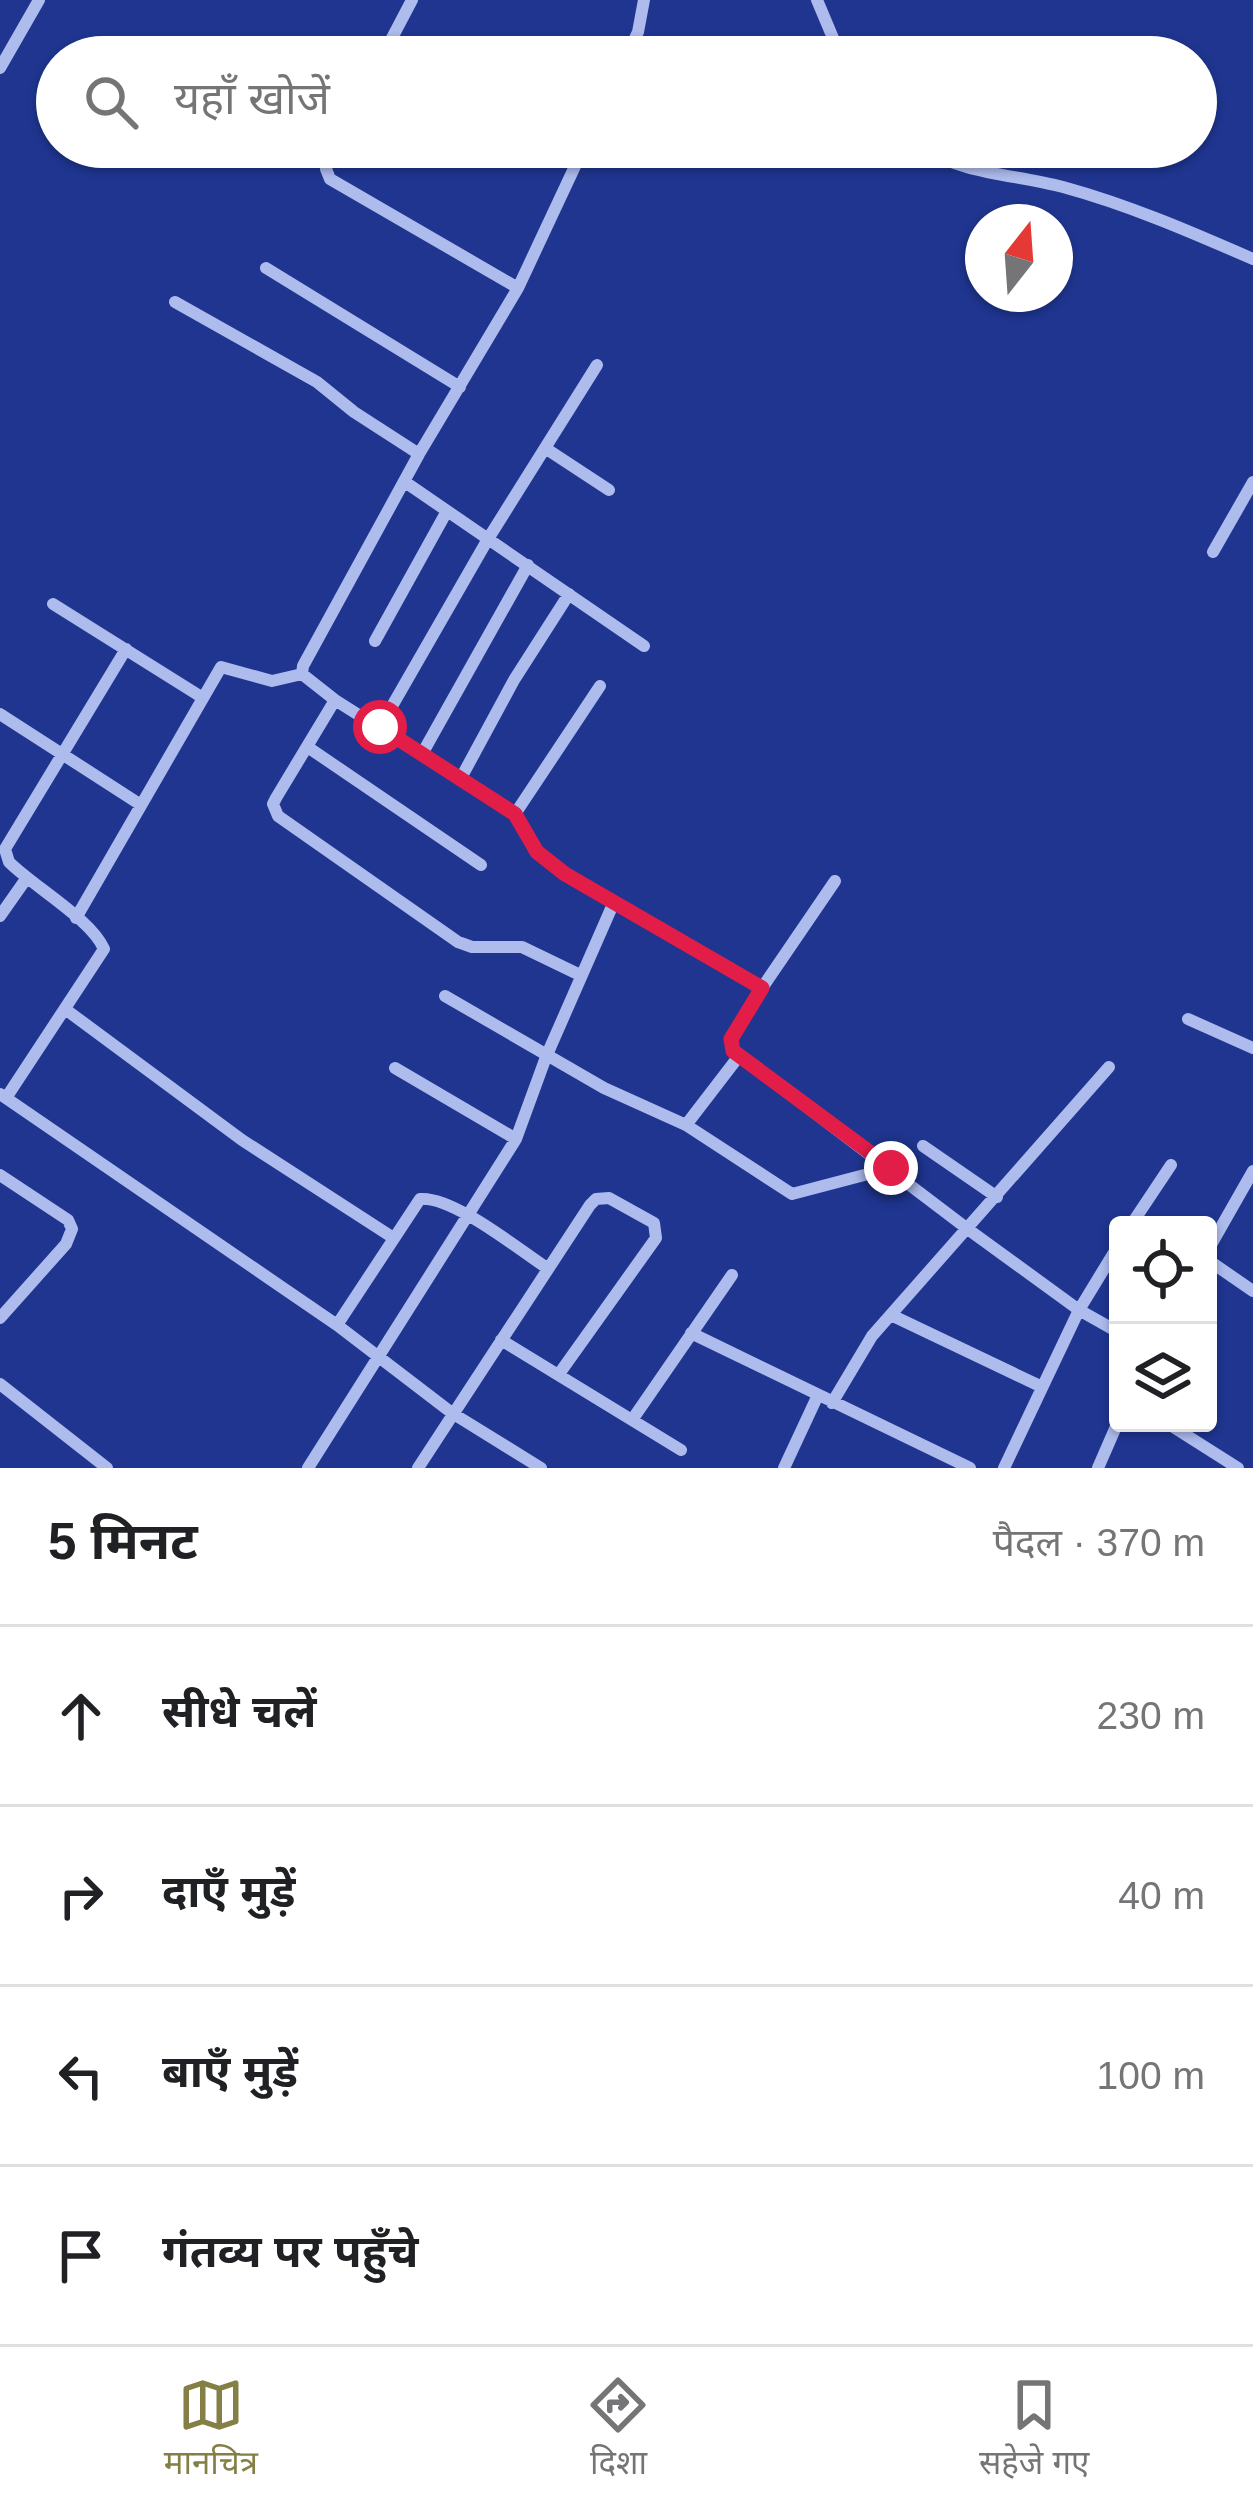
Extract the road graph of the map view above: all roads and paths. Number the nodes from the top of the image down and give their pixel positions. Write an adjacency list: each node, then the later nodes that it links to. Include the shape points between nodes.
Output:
1 (39, 0): 8 (street)
2 (412, 0): 5 (street)
3 (644, 0): 6 (street)
4 (817, 0): 7 (street)
5 (393, 36)
6 (636, 36)
7 (832, 36)
8 (0, 68)
9 (326, 168): 14 (street, via 330,179)
10 (574, 168): 14 (street)
11 (970, 168): 12 (street, via 1127,207)
12 (1253, 259)
13 (266, 268): 17 (street)
14 (518, 288): 17 (street)
15 (176, 302): 19 (street, via 317,382)
16 (598, 365): 18 (street)
17 (460, 387): 19 (street)
18 (545, 448): 22 (street); 24 (street)
19 (419, 454): 20 (street)
20 (405, 482): 23 (street); 32 (street)
21 (1253, 482): 25 (street)
22 (609, 490)
23 (447, 511): 24 (street); 29 (street)
24 (488, 539): 26 (street); 37 (street)
25 (1213, 552)
26 (529, 565): 27 (street); 40 (street)
27 (569, 594): 30 (street); 41 (street)
28 (53, 604): 31 (street)
29 (375, 641)
30 (644, 646)
31 (126, 649): 34 (street); 39 (street)
32 (302, 674): 34 (street, via 272,681 224,666); 35 (street)
33 (599, 686): 43 (street)
34 (203, 698): 42 (street)
35 (335, 700): 37 (street); 38 (street)
36 (0, 714): 39 (street)
37 (380, 727): 40 (street)
38 (309, 748): 44 (street); 50 (street, via 273,804 278,816 458,942 522,947)
39 (63, 754): 42 (street); 45 (street, via 5,849)
40 (422, 754): 41 (street)
41 (461, 778): 43 (street)
42 (141, 805): 49 (street)
43 (515, 814): 47 (street, via 537,852)
44 (481, 866)
45 (26, 879): 48 (street); 49 (street)
46 (835, 881): 51 (street)
47 (614, 902): 50 (street); 51 (street)
48 (0, 916)
49 (76, 918): 53 (street, via 104,950)
50 (580, 975): 57 (street)
51 (762, 988): 56 (street, via 731,1039)
52 (445, 996): 57 (street)
53 (65, 1009): 60 (street); 74 (street, via 242,1140)
54 (1188, 1019): 55 (street)
55 (1253, 1048)
56 (740, 1056): 61 (street); 65 (street)
57 (546, 1057): 61 (street); 62 (street)
58 (1109, 1067): 68 (street)
59 (395, 1068): 62 (street)
60 (3, 1096): 83 (street)
61 (686, 1125): 65 (street, via 792,1194)
62 (515, 1139): 71 (street)
63 (923, 1146): 68 (street)
64 (1171, 1166): 70 (street)
65 (891, 1168): 72 (street)
66 (1252, 1177): 73 (street)
67 (6, 1179): 69 (street); 82 (street, via 72,1229)
68 (997, 1196): 72 (street)
69 (0, 1199)
70 (1137, 1216)
71 (469, 1217): 74 (street, via 420,1198); 77 (street); 87 (street)
72 (969, 1230): 80 (street); 81 (street)
73 (1217, 1235)
74 (392, 1237): 83 (street)
75 (1109, 1261): 80 (street)
76 (1217, 1266): 79 (street)
77 (548, 1268): 86 (street); 88 (street, via 596,1199 609,1198 657,1230)
78 (732, 1275): 85 (street)
79 (1253, 1291)
80 (1079, 1310): 84 (street); 90 (street)
81 (891, 1315): 90 (street); 92 (street)
82 (0, 1318)
83 (337, 1325): 87 (street)
84 (1109, 1327)
85 (691, 1333): 91 (street); 94 (street)
86 (501, 1340): 88 (street); 93 (street)
87 (378, 1357): 93 (street); 99 (street)
88 (559, 1374): 94 (street)
89 (0, 1384): 98 (street)
90 (1040, 1386): 104 (street)
91 (818, 1396): 92 (street); 102 (street)
92 (832, 1403): 103 (street)
93 (452, 1413): 100 (street); 101 (street)
94 (632, 1420): 97 (street)
95 (1114, 1432): 105 (street)
96 (1181, 1432): 106 (street)
97 (681, 1450)
98 (107, 1468)
99 (308, 1468)
100 (418, 1468)
101 (541, 1468)
102 (784, 1468)
103 (970, 1468)
104 (1004, 1468)
105 (1098, 1468)
106 (1238, 1468)

